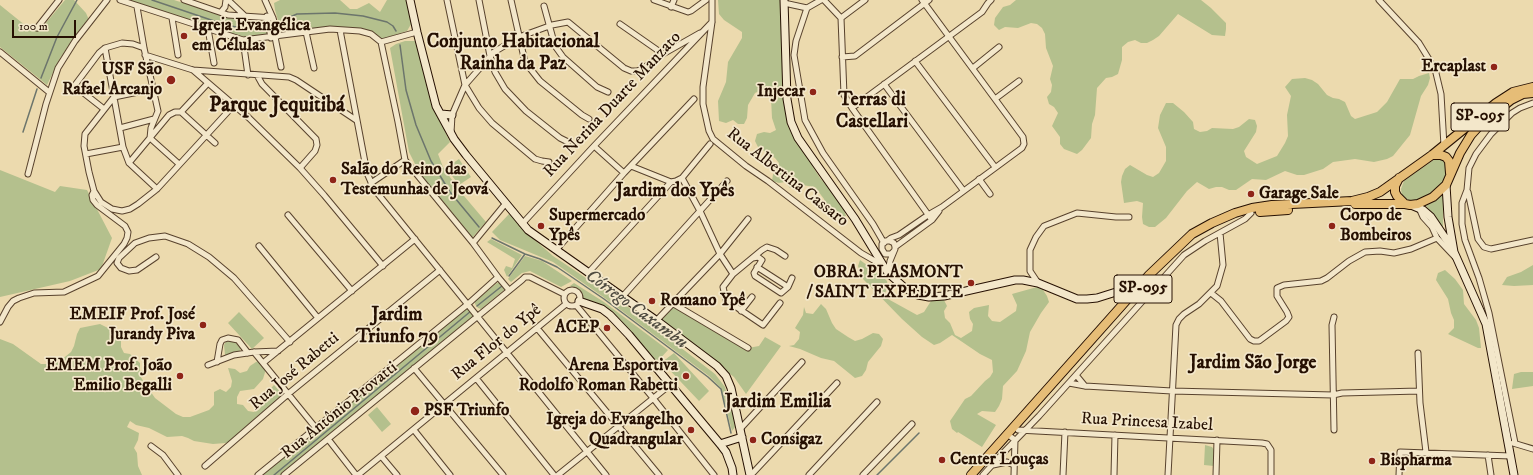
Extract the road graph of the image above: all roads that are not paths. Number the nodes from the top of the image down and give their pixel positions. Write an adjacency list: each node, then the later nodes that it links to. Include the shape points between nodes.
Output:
1 (59, 0): 38 (street)
2 (107, 0): 72 (street, via 62,61)
3 (120, 0): 23 (street)
4 (184, 0): 28 (street)
5 (227, 0): 28 (street); 29 (street)
6 (265, 0): 27 (street)
7 (410, 0): 42 (street)
8 (446, 0): 69 (street)
9 (479, 0): 56 (street)
10 (511, 0): 46 (street)
11 (654, 0): 24 (street)
12 (674, 0): 24 (street)
13 (706, 0): 24 (street, via 688,12)
14 (712, 0): 35 (street)
15 (822, 0): 25 (street); 33 (street)
16 (865, 0): 33 (street)
17 (929, 0): 21 (street)
18 (991, 0): 44 (street, via 982,12)
19 (1379, 0): 98 (street, via 1419,43 1435,69 1440,94)
20 (784, 1): 25 (street); 142 (street, via 787,99 791,122 798,138)
21 (923, 2): 44 (street); 57 (street, via 856,56)
22 (544, 6): 37 (street)
23 (137, 7): 26 (street); 34 (street)
24 (671, 7)
25 (807, 8): 138 (street, via 794,55 805,120 823,153)
26 (147, 10): 30 (street); 34 (street)
27 (269, 11): 31 (street); 32 (street)
28 (220, 12): 29 (street)
29 (246, 17): 31 (street)
30 (172, 18): 39 (street); 55 (street)
31 (266, 18): 32 (street); 45 (street)
32 (272, 18): 45 (street)
33 (842, 18): 57 (street)
34 (139, 22): 51 (street)
35 (712, 22): 43 (street, Rua Nerina Duarte Manzato); 148 (street, Rua Albertina Cassaro, via 703,104 713,139 861,253)
36 (620, 24): 53 (street)
37 (549, 26): 46 (street); 53 (street, via 568,22 631,71 642,69); 73 (street, via 555,46 563,57 597,87)
38 (37, 28)
39 (208, 29): 47 (street); 59 (street)
40 (340, 30): 41 (street); 48 (street, via 371,34); 89 (street)
41 (306, 32): 45 (street); 61 (street)
42 (417, 32): 48 (street); 84 (street, via 436,106)
43 (700, 32): 53 (street); 97 (street, Rua Nerina Duarte Manzato)
44 (948, 36): 58 (street); 62 (street)
45 (275, 37): 47 (street); 60 (street)
46 (519, 37): 56 (street); 87 (street, via 525,62 540,81)
47 (243, 40): 64 (street)
48 (381, 42): 102 (street)
49 (999, 47): 62 (street)
50 (105, 48): 51 (street, via 122,43); 75 (street); 81 (street, via 98,53 75,84)
51 (144, 48): 54 (street)
52 (0, 52): 72 (street)
53 (663, 54)
54 (145, 55): 63 (street); 71 (street)
55 (178, 55)
56 (490, 56): 69 (street); 94 (street, via 495,72 505,89 526,111)
57 (842, 57): 80 (street, via 844,95)
58 (916, 61): 68 (street); 107 (street)
59 (214, 63)
60 (281, 67)
61 (314, 68)
62 (973, 68): 76 (street)
63 (193, 70): 64 (street); 67 (street)
64 (248, 74): 65 (street)
65 (257, 75): 89 (street, via 289,77 296,80); 108 (street, via 262,84 316,139 315,151)
66 (1019, 81): 76 (street)
67 (208, 82): 79 (street); 83 (street)
68 (884, 84): 80 (street); 119 (street)
69 (466, 85): 86 (street); 103 (street, via 479,108 492,123 535,159)
70 (1533, 87): 98 (main road, SP-095, via 1513,92 1496,103)
71 (153, 88): 75 (street); 82 (street)
72 (49, 92): 110 (street)
73 (608, 92)
74 (1533, 93): 115 (main road, SP-095, via 1523,94 1511,100 1481,124 1460,153)
75 (114, 97): 81 (street); 90 (street)
76 (995, 99): 107 (street, via 1023,137 1024,144)
77 (694, 100): 106 (street)
78 (1533, 103): 120 (street, via 1512,113 1491,134 1469,168)
79 (234, 105): 92 (street); 108 (street)
80 (852, 108): 129 (street)
81 (104, 109): 100 (street, via 85,134)
82 (158, 111): 85 (street); 88 (street)
83 (181, 112): 85 (street); 92 (street)
84 (441, 114): 86 (street); 91 (street)
85 (169, 115): 93 (street)
86 (452, 115): 91 (street)
87 (589, 119)
88 (154, 120): 90 (street); 93 (street)
89 (356, 120): 117 (street)
90 (120, 128): 99 (street)
91 (451, 133): 123 (street)
92 (206, 135): 95 (street); 105 (street)
93 (150, 138): 104 (street); 105 (street)
94 (568, 142)
95 (215, 144)
96 (710, 144): 112 (street)
97 (594, 146): 109 (street); 132 (street, Rua Nerina Duarte Manzato)
98 (1444, 146): 101 (main road, SP-095)
99 (123, 147): 100 (street); 104 (street)
100 (86, 154): 121 (street)
101 (1432, 155): 111 (main road, SP-095); 115 (main road, via 1441,155 1449,161)
102 (405, 160): 117 (street); 137 (street)
103 (549, 162)
104 (129, 163): 118 (street)
105 (179, 164): 118 (street)
106 (631, 166): 109 (street); 116 (street)
107 (995, 167): 113 (street)
108 (300, 168): 149 (street)
109 (624, 173): 141 (street)
110 (28, 174)
111 (1400, 177): 124 (main road, via 1395,192); 158 (main road, SP-095, via 1380,192 1352,201 1252,208 1212,223 1192,234 1161,263)
112 (682, 178): 116 (street); 126 (street)
113 (979, 179): 119 (street); 122 (street)
114 (727, 181): 126 (street)
115 (1448, 181): 124 (main road, SP-095, via 1433,197 1418,204); 144 (street, via 1448,217)
116 (671, 182): 152 (street)
117 (371, 183): 135 (street)
118 (157, 189): 121 (street, via 138,204 122,211 112,209 102,202)
119 (963, 190): 129 (street)
120 (1467, 190): 136 (street, via 1478,239 1484,246 1491,249); 220 (street, via 1462,203 1462,224 1489,313)
121 (94, 191): 178 (street, via 93,200 97,205 125,226 128,232 124,244 98,276 64,292 34,293 19,298 8,307)
122 (990, 194)
123 (506, 203): 132 (street); 137 (street)
124 (1407, 204): 125 (street); 127 (main road, SP-095, via 1365,204)
125 (1419, 208): 134 (street); 144 (street, via 1432,217)
126 (700, 211): 143 (street); 166 (street)
127 (1252, 213): 133 (street); 158 (main road, SP-095, via 1225,222 1196,238)
128 (288, 215): 162 (street)
129 (930, 217): 138 (street); 140 (street)
130 (1129, 217): 157 (street, via 1077,213 1044,226 1030,250 1030,271)
131 (748, 219): 143 (street)
132 (522, 224): 141 (street)
133 (1220, 233): 163 (street, via 1223,265 1217,286); 191 (street, via 1180,260)
134 (1437, 238): 144 (street); 163 (street, via 1394,253 1380,250 1365,252 1321,281 1277,288 1278,298 1288,317 1259,341 1250,339 1221,301)
135 (415, 239): 149 (street); 151 (street)
136 (1533, 240)
137 (473, 243): 155 (street)
138 (884, 243): 140 (street, via 892,242); 140 (street, via 882,251 885,254 891,254); 142 (street)
139 (258, 246): 176 (street)
140 (895, 249): 153 (street)
141 (556, 250): 152 (street)
142 (875, 252): 148 (street)
143 (720, 254): 154 (street); 169 (street)
144 (1456, 255): 220 (street, via 1486,324)
145 (785, 256): 147 (street, via 767,247)
146 (156, 257): 180 (street, via 137,270 129,271 117,263 135,243 149,238 165,236 188,244 209,257 234,278)
147 (752, 258): 150 (street, via 758,257 762,260); 154 (street)
148 (883, 265): 153 (street)
149 (382, 266): 162 (street)
150 (757, 268): 159 (street); 159 (street, via 755,276 781,293)
151 (440, 270): 171 (street); 199 (street, Rua José Rabetti)
152 (589, 272): 166 (street)
153 (888, 273): 157 (street, via 905,288 929,297 1015,280)
154 (732, 274): 173 (street, via 723,287 724,296)
155 (498, 277): 160 (street); 171 (street)
156 (792, 278): 159 (street)
157 (1038, 283): 161 (street, via 1077,299 1097,298)
158 (1143, 285): 161 (street); 165 (main road, SP-095); 210 (main road, SP-095)
159 (788, 287)
160 (509, 290): 164 (street, Rua Antônio Provatti, via 526,277); 174 (street, Rua Antônio Provatti)
161 (1124, 290): 165 (street, via 1130,291)
162 (352, 291): 176 (street)
163 (1211, 293): 197 (street, via 1184,314 1176,325)
164 (564, 294): 168 (street, via 570,290 575,291 579,297); 172 (street)
165 (1132, 295): 223 (main road, SP-095)
166 (623, 296): 177 (street)
167 (752, 297): 173 (street)
168 (577, 303): 172 (street, via 571,306); 195 (street, via 602,309 610,315); 201 (street)
169 (672, 303): 177 (street); 181 (street)
170 (780, 303): 173 (street, via 763,325)
171 (468, 304): 174 (street); 207 (street)
172 (566, 304): 179 (street, Rua Flor do Ypê)
173 (741, 311)
174 (478, 316): 184 (street); 190 (street, Rua Antônio Provatti)
175 (1334, 317): 200 (street)
176 (318, 318): 180 (street)
177 (656, 320): 208 (street, via 717,366 726,376)
178 (0, 322)
179 (537, 328): 184 (street, Rua Flor do Ypê); 206 (street)
180 (290, 342): 183 (street)
181 (748, 348)
182 (251, 352): 183 (street); 186 (street); 186 (street, via 238,340 228,338 220,344); 188 (street)
183 (278, 352): 188 (street)
184 (507, 353): 192 (street, Rua Flor do Ypê); 225 (street)
185 (1418, 353): 198 (street)
186 (217, 362): 189 (street)
187 (802, 362): 208 (street)
188 (263, 364): 199 (street)
189 (208, 365)
190 (414, 368): 203 (street); 218 (street, Rua Antônio Provatti)
191 (1076, 375): 194 (street); 196 (street)
192 (476, 378): 203 (street, Rua Flor do Ypê); 241 (street)
193 (838, 383): 247 (street)
194 (1069, 383): 196 (street); 204 (street)
195 (671, 384): 201 (street); 221 (street)
196 (1085, 386): 197 (street)
197 (1172, 391): 200 (street); 217 (street)
198 (1419, 391): 200 (street); 226 (street)
199 (288, 394): 207 (street); 233 (street, Rua José Rabetti)
200 (1333, 395): 211 (street)
201 (653, 398): 206 (street); 245 (street)
202 (877, 402): 248 (street)
203 (445, 404): 209 (street, Rua Flor do Ypê); 240 (street)
204 (1039, 416): 210 (street); 212 (street, via 1037,426)
205 (912, 424): 249 (street)
206 (618, 426): 225 (street); 244 (street)
207 (315, 427): 235 (street)
208 (740, 429): 215 (street)
209 (414, 430): 228 (street, Rua Flor do Ypê); 239 (street)
210 (1022, 430): 212 (street, Rua Princesa Izabel); 216 (main road, SP-095)
211 (1334, 430)
212 (1042, 431): 213 (street, Rua Princesa Izabel)
213 (1065, 432): 214 (street, Rua Princesa Izabel); 254 (street)
214 (1115, 435): 217 (street, Rua Princesa Izabel); 255 (street)
215 (742, 437): 221 (street); 247 (street)
216 (1013, 438): 223 (main road, SP-095); 232 (street)
217 (1170, 438): 219 (street, Rua Princesa Izabel); 256 (street)
218 (328, 439): 236 (street, Rua Antônio Provatti); 237 (street)
219 (1217, 440): 257 (street); 258 (street, Rua Princesa Izabel, via 1268,444 1271,450)
220 (1512, 442): 224 (street); 229 (street)
221 (720, 444): 246 (street, via 726,452)
222 (151, 446): 234 (street, via 163,455)
223 (1000, 449): 230 (street); 231 (street); 250 (main road, SP-095); 251 (main road, SP-095)
224 (1533, 449)
225 (587, 451): 242 (street); 243 (street)
226 (1426, 452): 227 (street); 259 (street, via 1400,452)
227 (1488, 455): 229 (street); 260 (street)
228 (381, 456): 237 (street, Rua Flor do Ypê); 238 (street)
229 (1511, 456): 261 (street)
230 (1007, 462): 231 (street); 232 (street)
231 (993, 464): 252 (street)
232 (1014, 465): 253 (street)
233 (206, 466)
234 (178, 475)
235 (258, 475)
236 (284, 475)
237 (357, 475)
238 (397, 475)
239 (450, 475)
240 (502, 475)
241 (554, 475)
242 (558, 475)
243 (606, 475)
244 (659, 475)
245 (714, 475)
246 (733, 475)
247 (750, 475)
248 (809, 475)
249 (863, 475)
250 (971, 475)
251 (977, 475)
252 (983, 475)
253 (1014, 475)
254 (1063, 475)
255 (1114, 475)
256 (1168, 475)
257 (1216, 475)
258 (1271, 475)
259 (1399, 475)
260 (1491, 475)
261 (1514, 475)

